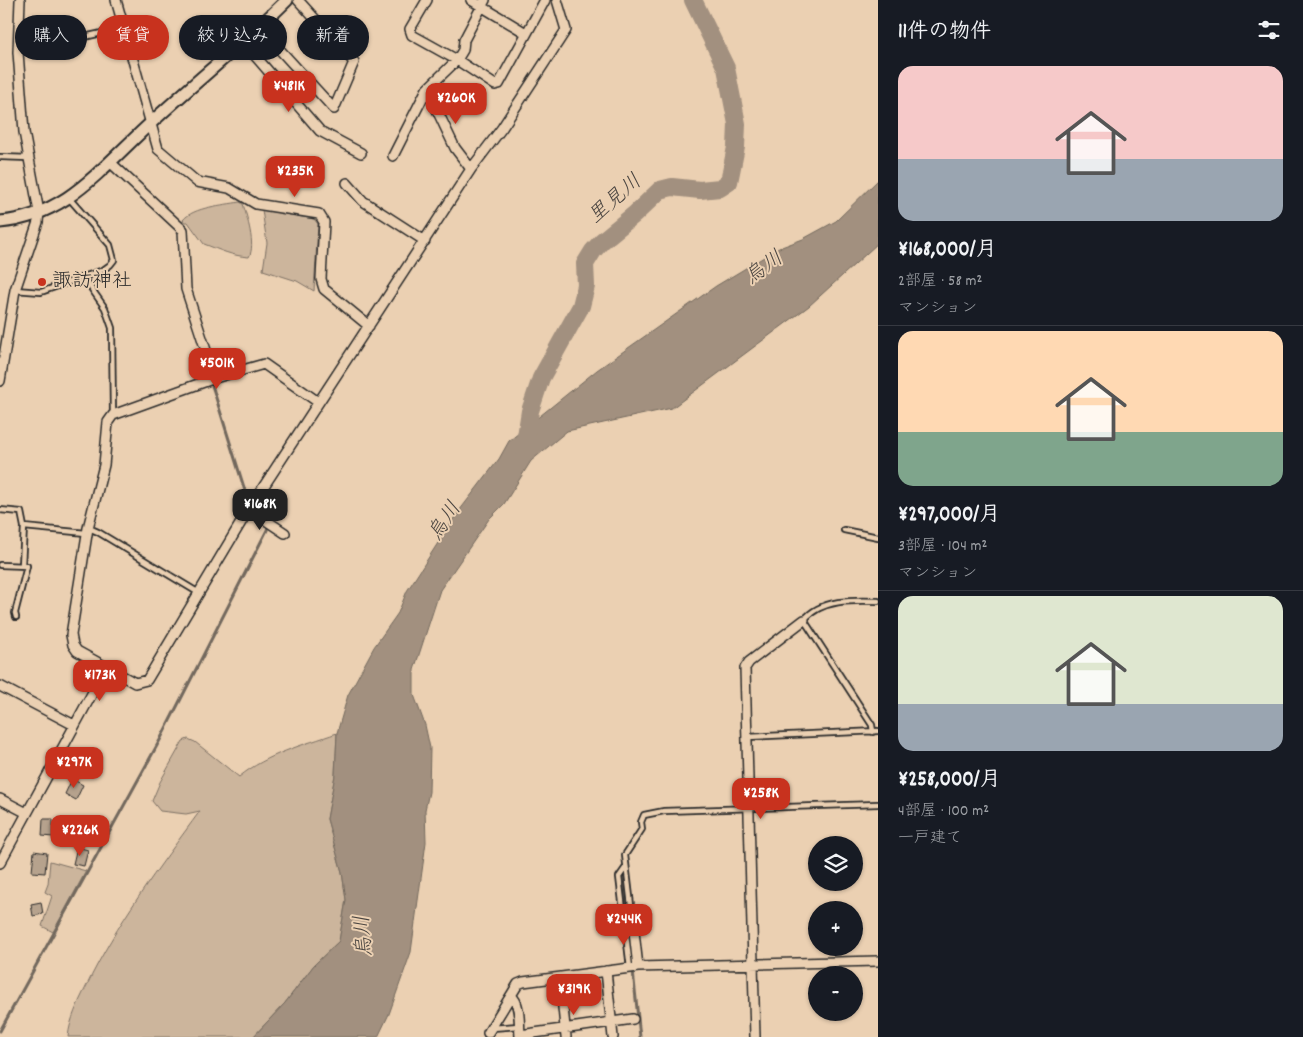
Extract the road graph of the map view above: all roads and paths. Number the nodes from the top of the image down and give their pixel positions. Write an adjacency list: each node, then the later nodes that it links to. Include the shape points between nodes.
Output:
1 (20, 0): 10 (street)
2 (116, 0): 11 (street)
3 (287, 0): 12 (street)
4 (298, 0): 14 (street, via 354,62 334,109)
5 (427, 0): 19 (street, via 410,28 412,35)
6 (470, 0): 9 (street)
7 (545, 0): 13 (street)
8 (557, 0): 27 (street, via 566,30)
9 (483, 3): 13 (street); 19 (street)
10 (19, 15)
11 (120, 15)
12 (271, 15)
13 (526, 33): 19 (street, via 499,84 495,85)
14 (287, 58)
15 (19, 60): 25 (street)
16 (134, 60): 21 (street)
17 (223, 60): 21 (street)
18 (259, 60): 22 (street, via 320,131)
19 (457, 60): 20 (street)
20 (427, 89): 23 (street); 27 (street, via 455,148)
21 (152, 122): 26 (street); 35 (street, via 158,149 197,182 229,188 256,204 318,214 324,222 321,279 324,288)
22 (361, 153)
23 (393, 156)
24 (0, 157): 25 (lane)
25 (29, 158): 30 (street)
26 (110, 162): 29 (street); 36 (street, via 182,230 186,289)
27 (471, 169): 32 (street)
28 (347, 183): 32 (street, via 363,201)
29 (68, 197): 30 (street); 33 (lane, via 110,245 114,255 110,265)
30 (39, 212): 31 (street); 34 (street)
31 (0, 222)
32 (425, 241): 35 (street)
33 (84, 278): 34 (lane, via 41,292); 39 (lane, via 105,308 112,328)
34 (15, 290): 37 (street)
35 (369, 326): 38 (street)
36 (214, 378): 38 (street, via 264,364); 39 (street)
37 (0, 381)
38 (318, 402): 40 (street)
39 (113, 415): 44 (street, via 108,422 104,465)
40 (248, 509): 45 (street); 49 (street)
41 (0, 510): 42 (lane, via 21,512)
42 (24, 527): 44 (lane); 48 (lane)
43 (844, 530): 46 (lane)
44 (88, 531): 49 (lane, via 98,532); 53 (street, via 71,640 77,651)
45 (285, 533)
46 (878, 536)
47 (0, 564): 48 (lane)
48 (22, 565): 51 (lane, via 27,566)
49 (199, 594): 53 (street, via 147,680 135,683)
50 (878, 601): 52 (lane, via 853,600 830,604 810,612)
51 (16, 617)
52 (804, 620): 56 (lane); 57 (street, via 746,665)
53 (106, 668): 55 (street)
54 (0, 686): 55 (street)
55 (74, 725): 61 (street)
56 (876, 732): 57 (lane)
57 (747, 737): 60 (street)
58 (0, 799): 61 (street)
59 (878, 804): 60 (lane)
60 (749, 809): 63 (lane, via 664,811 644,815 642,829 625,855); 67 (street)
61 (27, 813): 62 (street)
62 (0, 863)
63 (626, 867): 64 (lane); 64 (lane, via 620,877)
64 (627, 909): 65 (lane); 68 (lane)
65 (633, 923): 68 (street)
66 (878, 961): 67 (street)
67 (753, 964): 68 (street); 79 (street)
68 (634, 967): 69 (street)
69 (606, 971): 70 (street); 73 (street)
70 (560, 978): 71 (street, via 523,982); 76 (street)
71 (511, 996): 74 (street, via 515,999); 75 (street)
72 (632, 1019): 73 (street)
73 (612, 1022): 76 (street); 78 (street)
74 (519, 1026): 75 (lane); 77 (street)
75 (489, 1033)
76 (566, 1033): 77 (street)
77 (520, 1036)
78 (613, 1037)
79 (755, 1037)

